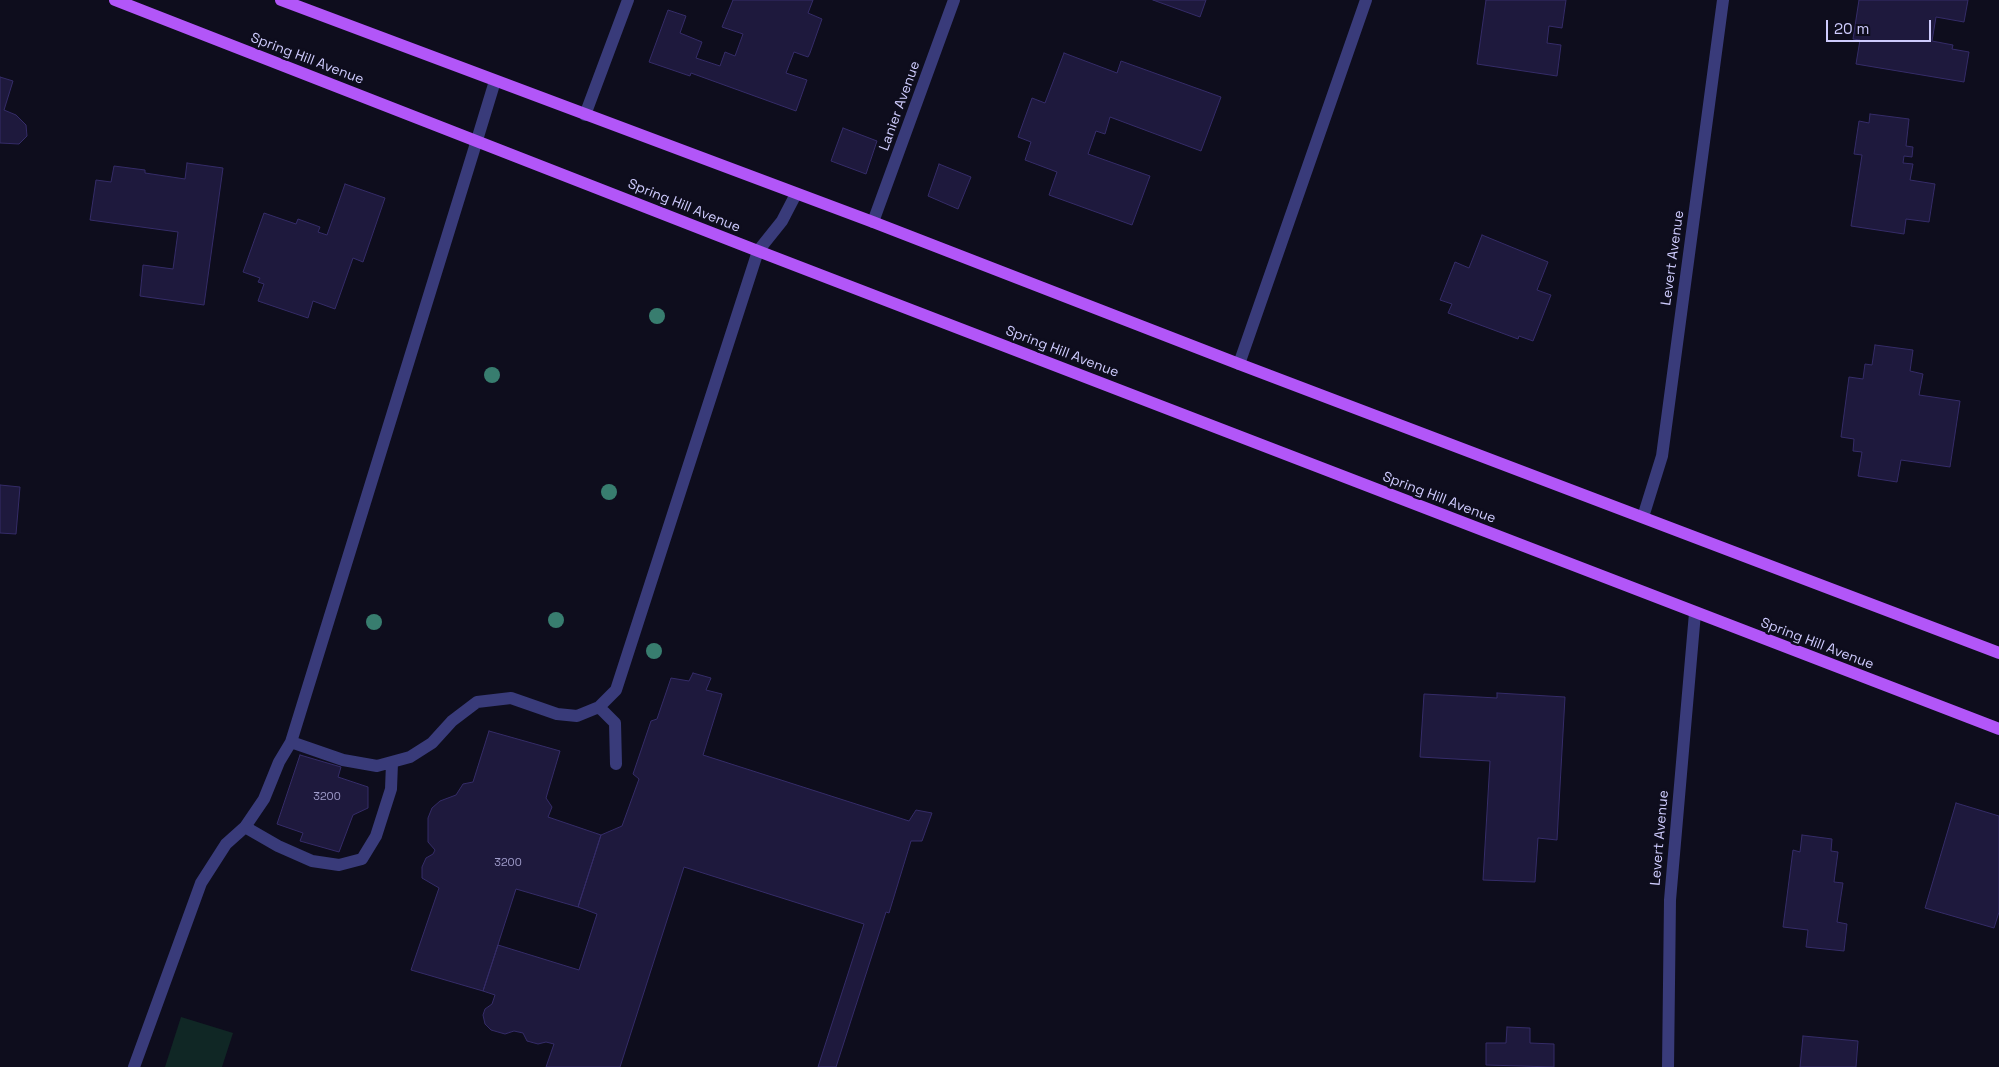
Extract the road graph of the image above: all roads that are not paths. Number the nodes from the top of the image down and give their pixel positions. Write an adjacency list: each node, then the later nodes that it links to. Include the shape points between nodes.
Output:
1 (115, 0): 9 (main road, Spring Hill Avenue)
2 (281, 0): 7 (main road)
3 (628, 0): 8 (street)
4 (954, 0): 11 (street, Lanier Avenue)
5 (1366, 0): 13 (street)
6 (1724, 0): 14 (street, Levert Avenue, via 1662,456)
7 (495, 81): 8 (main road); 9 (street)
8 (585, 115): 10 (main road)
9 (477, 140): 12 (main road, Spring Hill Avenue); 19 (street)
10 (796, 194): 11 (main road); 12 (street, via 782,221)
11 (873, 222): 13 (main road)
12 (758, 251): 15 (main road, Spring Hill Avenue); 17 (street, via 628,659 616,690)
13 (1239, 364): 14 (main road)
14 (1643, 517): 16 (main road)
15 (1695, 613): 18 (main road, Spring Hill Avenue); 24 (street, Levert Avenue, via 1670,900)
16 (1999, 653)
17 (599, 707): 20 (street, via 577,716 557,714 511,698 477,702 452,721 432,743 410,757); 21 (street, via 615,723)
18 (1999, 728)
19 (291, 742): 20 (street, via 343,760 377,766); 22 (street, via 264,799)
20 (392, 762): 22 (street, via 391,789 376,836 362,859 339,865 312,861)
21 (616, 764)
22 (245, 827): 23 (street, via 226,844 201,883)
23 (134, 1067)
24 (1668, 1067)

